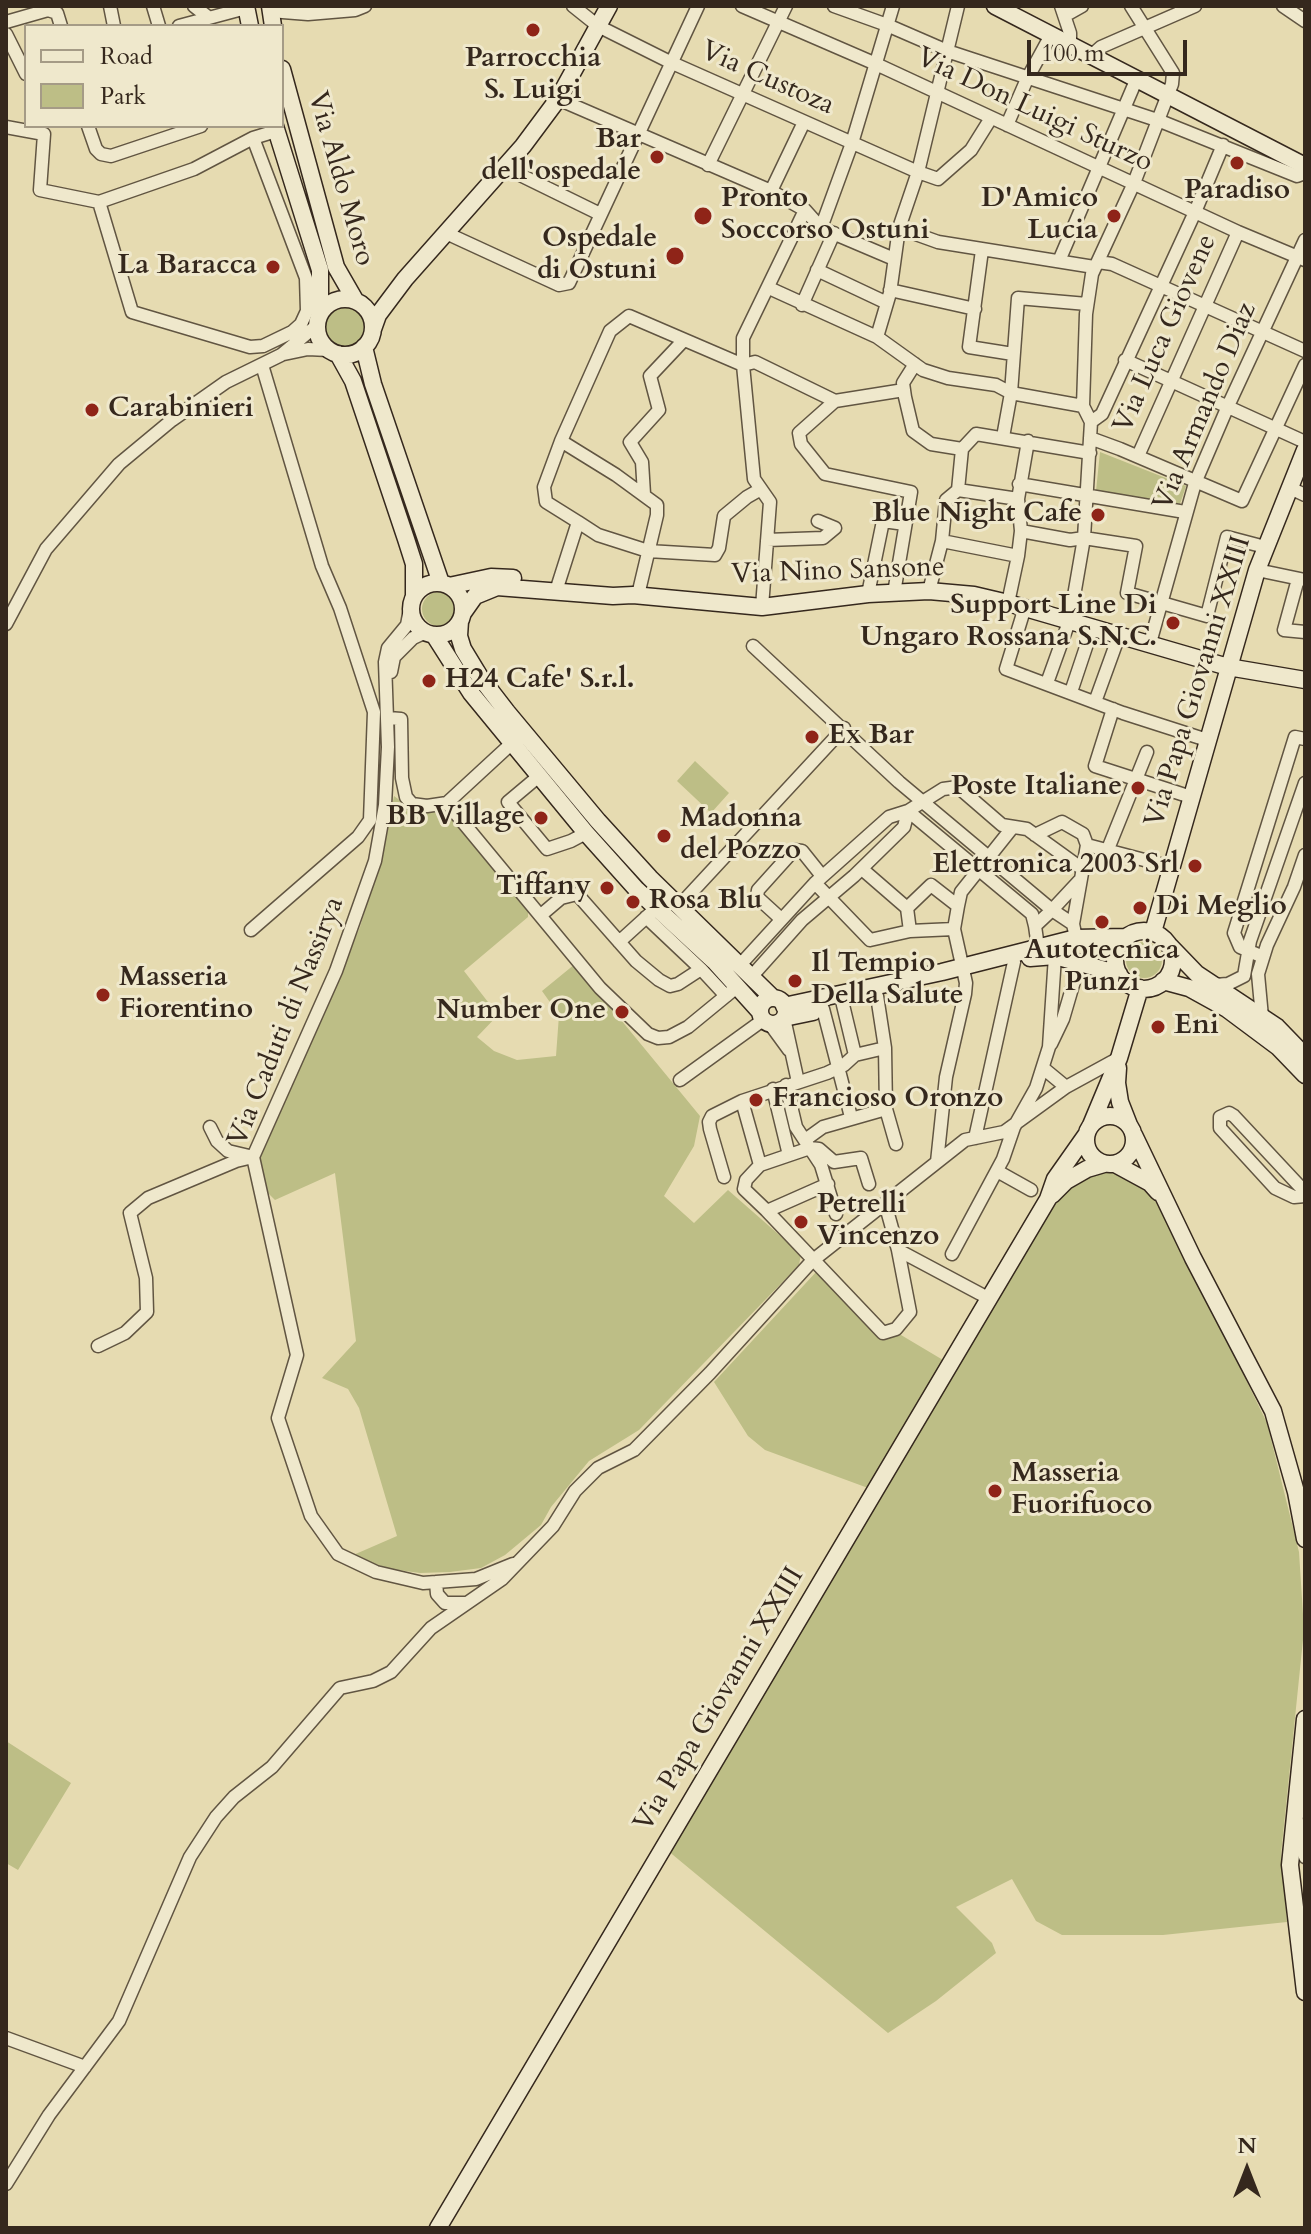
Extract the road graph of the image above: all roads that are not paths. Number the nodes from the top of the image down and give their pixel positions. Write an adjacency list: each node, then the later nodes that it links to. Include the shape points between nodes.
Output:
1 (194, 6): 20 (street)
2 (365, 6): 18 (street)
3 (573, 6): 27 (street, Via Custoza)
4 (609, 6): 27 (main road)
5 (698, 6): 34 (street)
6 (742, 6): 21 (street, Via Don Luigi Sturzo)
7 (786, 6): 21 (street)
8 (834, 6): 26 (street)
9 (893, 6): 26 (street)
10 (958, 6): 32 (street)
11 (995, 6): 30 (main road)
12 (1082, 6): 17 (street)
13 (1131, 6): 28 (street)
14 (1195, 6): 28 (street)
15 (1283, 6): 22 (street)
16 (246, 7): 19 (street)
17 (1064, 10): 31 (street)
18 (271, 14)
19 (224, 15): 20 (street)
20 (208, 17): 25 (street)
21 (777, 21): 35 (street, Via Don Luigi Sturzo); 40 (street)
22 (1305, 21)
23 (6, 22): 24 (street, via 48,10 57,13)
24 (60, 24)
25 (185, 24)
26 (887, 25): 32 (street); 35 (street)
27 (598, 26): 34 (street, Via Custoza); 43 (main road)
28 (1144, 28): 33 (street); 41 (street, via 1173,73)
29 (6, 34): 36 (street)
30 (1051, 35): 31 (main road); 39 (street)
31 (1070, 44): 33 (main road)
32 (947, 51): 39 (street); 42 (street)
33 (1092, 55): 38 (main road)
34 (670, 62): 40 (street, Via Custoza); 53 (street)
35 (876, 64): 42 (street, Via Don Luigi Sturzo); 55 (street)
36 (24, 70)
37 (284, 77): 86 (main road, Via Aldo Moro, via 336,267)
38 (1137, 78): 41 (main road); 44 (street)
39 (1027, 79): 44 (street); 48 (street)
40 (741, 93): 47 (street, Via Custoza); 57 (street)
41 (1168, 94): 46 (street); 58 (main road)
42 (937, 95): 45 (street, Via Don Luigi Sturzo); 61 (street)
43 (558, 99): 53 (street); 59 (main road)
44 (1122, 110): 46 (street); 60 (street)
45 (991, 118): 48 (street, Via Don Luigi Sturzo); 61 (street, via 971,150 938,179)
46 (1160, 121): 56 (street); 63 (street)
47 (804, 122): 55 (street, Via Custoza); 64 (street)
48 (1007, 125): 60 (street, Via Don Luigi Sturzo)
49 (6, 127): 65 (street, via 44,134 40,190)
50 (89, 128): 51 (street, via 96,149 111,156)
51 (195, 128)
52 (276, 128): 54 (street); 73 (main road, Via Aldo Moro)
53 (638, 134): 57 (street); 68 (street)
54 (253, 138): 65 (street, via 194,169); 74 (street)
55 (852, 143): 61 (street, Via Custoza); 70 (street)
56 (1223, 145): 62 (street, via 1297,176); 67 (street)
57 (708, 165): 64 (street)
58 (1305, 166)
59 (504, 167): 68 (street); 72 (main road)
60 (1098, 168): 63 (street, Via Don Luigi Sturzo); 79 (street)
61 (918, 172): 69 (street)
62 (1305, 173)
63 (1134, 183): 67 (street, Via Don Luigi Sturzo); 80 (street)
64 (771, 191): 66 (street)
65 (99, 202): 74 (street, via 132,312 250,347 292,332 307,311 306,278)
66 (805, 210): 70 (street); 84 (street)
67 (1195, 212): 71 (street, Via Don Luigi Sturzo); 83 (street)
68 (600, 214): 72 (street, via 569,283 559,285)
69 (899, 228): 76 (street); 77 (street)
70 (827, 230): 77 (street); 81 (street)
71 (1238, 232): 78 (street, Via Don Luigi Sturzo); 90 (street, Via Luca Giovene)
72 (446, 233): 82 (main road)
73 (310, 236): 74 (street); 92 (main road, Via Aldo Moro, via 320,270)
74 (290, 237)
75 (1305, 240): 78 (street, Via Armando Diaz)
76 (982, 250): 79 (street); 91 (street)
77 (894, 259): 85 (street)
78 (1301, 259): 94 (street, Via Armando Diaz)
79 (1059, 261): 80 (street)
80 (1096, 265): 83 (street, via 1112,264); 88 (street)
81 (817, 270): 87 (street); 89 (street)
82 (405, 279): 86 (main road); 93 (main road)
83 (1160, 284): 90 (street); 102 (street)
84 (769, 288): 89 (street); 105 (street, via 743,338)
85 (890, 290): 87 (street); 91 (street)
86 (356, 300): 92 (main road, via 331,301); 93 (main road, via 370,312)
87 (887, 303): 95 (street)
88 (1087, 304): 100 (street, via 1018,298); 111 (street)
89 (802, 305): 95 (street)
90 (1204, 305): 94 (street); 107 (street, Via Luca Giovene)
91 (975, 309): 100 (street, via 969,347)
92 (318, 319): 99 (main road, via 321,343); 101 (street)
93 (373, 329): 97 (main road)
94 (1262, 332): 98 (street); 112 (street, Via Armando Diaz)
95 (877, 337): 103 (street)
96 (683, 341): 105 (street); 117 (street, via 629,316 610,331); 129 (street, via 650,376 659,410 630,442 642,462)
97 (364, 347): 99 (main road, via 356,353); 145 (main road)
98 (1305, 351)
99 (333, 352): 101 (street, via 308,349); 151 (main road, via 353,381 406,539 414,564)
100 (1013, 354): 109 (street)
101 (281, 355): 104 (street)
102 (1125, 360): 107 (street); 113 (street, via 1102,414)
103 (915, 364): 108 (street); 109 (street)
104 (262, 365): 157 (street, via 215,390 119,464 46,549); 206 (street, via 322,566 374,712 370,820 358,837)
105 (743, 365): 110 (street, via 755,362); 126 (street, via 754,479)
106 (1305, 365): 114 (street)
107 (1170, 380): 112 (street); 123 (street, Via Luca Giovene)
108 (904, 390): 110 (street); 120 (street, via 913,431 931,444)
109 (1011, 393): 111 (street); 115 (street)
110 (835, 401): 135 (street, via 799,433 801,444 825,474 911,492)
111 (1083, 406): 113 (street)
112 (1228, 406): 114 (street); 124 (street, Via Armando Diaz)
113 (1091, 422): 116 (street)
114 (1276, 429): 119 (street); 124 (street, via 1242,501)
115 (1003, 437): 118 (street); 120 (street, via 976,434)
116 (1090, 438): 122 (street); 123 (street)
117 (561, 441): 129 (street); 134 (street, via 544,487 546,502)
118 (1028, 441): 122 (street); 125 (street)
119 (1305, 442)
120 (962, 449): 127 (street)
121 (1305, 450): 128 (main road, Via Papa Giovanni XXIII)
122 (1090, 453): 130 (street)
123 (1138, 456): 124 (street)
124 (1195, 483): 132 (street, Via Armando Diaz)
125 (1019, 484): 130 (street); 131 (street)
126 (761, 489): 138 (street, via 770,502); 141 (street, via 724,516 715,555)
127 (958, 490): 131 (street); 139 (street, via 946,500)
128 (1297, 491): 140 (main road, Via Papa Giovanni XXIII)
129 (644, 494): 141 (street, via 657,505)
130 (1087, 497): 132 (street); 137 (street)
131 (1018, 499): 136 (street)
132 (1185, 512): 152 (street, Via Armando Diaz)
133 (818, 521): 138 (street, via 835,528 823,538)
134 (578, 522): 141 (street, via 598,535); 146 (street)
135 (905, 524): 148 (street); 149 (street, via 883,521)
136 (1021, 531): 137 (street); 142 (street)
137 (1084, 538): 152 (street, via 1136,546 1127,593); 156 (street)
138 (767, 540): 154 (street)
139 (942, 541): 142 (street); 147 (street)
140 (1265, 547): 143 (main road, Via Papa Giovanni XXIII); 152 (street, via 1227,537 1207,616)
141 (648, 551): 150 (street)
142 (1018, 556): 153 (street)
143 (1257, 570): 144 (street); 164 (main road, Via Papa Giovanni XXIII)
144 (1301, 580): 159 (street, via 1284,630)
145 (445, 584): 146 (main road, Via Nino Sansone, via 491,577); 151 (main road, via 426,585); 155 (main road, via 460,597)
146 (557, 587): 150 (main road, Via Nino Sansone, via 614,588); 155 (main road, Via Nino Sansone, via 485,590)
147 (929, 591): 148 (main road, Via Nino Sansone); 153 (main road, Via Nino Sansone)
148 (894, 593): 149 (main road, Via Nino Sansone)
149 (868, 594): 154 (main road, Via Nino Sansone)
150 (635, 595): 154 (main road, Via Nino Sansone)
151 (413, 599): 161 (main road, via 413,621); 167 (street, Via Caduti di Nassirya, via 407,625 388,648)
152 (1162, 604): 162 (street, Via Armando Diaz)
153 (1017, 605): 156 (main road, Via Nino Sansone); 166 (street, via 1006,669)
154 (762, 607)
155 (461, 617): 161 (main road, via 449,632); 197 (main road, via 463,649 480,677 598,821)
156 (1070, 619): 158 (main road, Via Nino Sansone); 166 (street)
157 (6, 624)
158 (1093, 626): 160 (main road, Via Nino Sansone); 168 (street)
159 (1305, 632)
160 (1120, 633): 162 (main road, Via Nino Sansone); 169 (street)
161 (430, 634): 167 (street, Via Caduti di Nassirya, via 413,638 394,657); 175 (main road)
162 (1150, 643): 164 (main road, Via Nino Sansone)
163 (753, 646): 172 (street)
164 (1228, 667): 165 (main road, Via Nino Sansone); 174 (main road, Via Papa Giovanni XXIII)
165 (1305, 680)
166 (1047, 683): 168 (street)
167 (387, 687): 171 (street, Via Caduti di Nassirya)
168 (1071, 692): 169 (street)
169 (1094, 701): 170 (street)
170 (1113, 709): 174 (street); 178 (street, via 1095,766)
171 (388, 718): 182 (street, via 401,719 406,797 412,804); 254 (street, Via Caduti di Nassirya, via 385,805 375,861 336,971)
172 (844, 728): 181 (street); 197 (street)
173 (1305, 739): 214 (street, via 1295,737 1234,933 1240,947)
174 (1207, 740): 180 (main road, Via Papa Giovanni XXIII)
175 (511, 744): 177 (main road); 182 (street)
176 (1147, 752): 178 (street)
177 (539, 776): 185 (main road); 185 (street, via 508,802 547,849)
178 (1136, 780): 180 (street); 188 (street)
179 (1305, 783): 214 (street)
180 (1191, 797): 191 (main road, Via Papa Giovanni XXIII)
181 (922, 801): 183 (street); 184 (street, via 958,787); 190 (street)
182 (447, 803): 202 (street)
183 (908, 811): 192 (street, via 904,827); 193 (street); 195 (street, via 889,817)
184 (1012, 828): 186 (street); 190 (street)
185 (586, 833): 201 (main road)
186 (1035, 835): 187 (street, via 1062,822 1083,834); 194 (street)
187 (1087, 845): 188 (street); 194 (street)
188 (1108, 849): 191 (street)
189 (1305, 855): 216 (street)
190 (988, 857): 193 (street); 200 (street)
191 (1171, 867): 209 (main road, Via Papa Giovanni XXIII)
192 (862, 869): 196 (street); 199 (street)
193 (978, 870): 198 (street, via 961,892); 204 (street, via 1032,914)
194 (1080, 874): 200 (street); 208 (street)
195 (819, 879): 196 (street); 203 (street); 203 (street, via 802,851 794,850 758,890 757,897)
196 (829, 897): 207 (street, via 870,940); 222 (street)
197 (679, 906): 222 (main road)
198 (958, 906): 199 (street, via 931,885); 205 (street)
199 (907, 908): 207 (street)
200 (1052, 910): 204 (street); 208 (street)
201 (651, 913): 211 (street); 219 (street); 222 (main road)
202 (541, 915): 211 (street, via 561,898 577,894); 222 (street, via 600,988 658,1038 688,1027)
203 (780, 918): 222 (street)
204 (1035, 926): 213 (street)
205 (954, 929): 207 (street); 220 (street)
206 (251, 930)
207 (910, 931)
208 (1074, 931): 210 (main road); 213 (main road)
209 (1153, 932): 210 (main road); 212 (main road)
210 (1126, 937): 221 (main road, via 1115,958)
211 (619, 942): 219 (street, via 670,986)
212 (1170, 946): 223 (main road, via 1173,965); 224 (main road)
213 (1038, 947): 220 (main road)
214 (1249, 950): 216 (street); 224 (street, via 1244,976)
215 (1055, 956): 217 (main road); 218 (main road); 231 (street)
216 (1263, 957): 230 (street, via 1258,974)
217 (1080, 961): 221 (main road); 231 (street)
218 (1014, 962): 220 (main road); 250 (street)
219 (701, 969): 222 (street)
220 (963, 971): 226 (main road); 229 (main road); 255 (street, via 965,994 941,1106)
221 (1119, 974): 225 (main road)
222 (739, 981): 229 (main road)
223 (1163, 981): 225 (main road); 238 (main road, via 1189,988 1227,1009)
224 (1214, 985): 230 (main road)
225 (1140, 988): 235 (main road, Via Papa Giovanni XXIII)
226 (877, 996): 227 (main road); 232 (street)
227 (843, 1005): 228 (main road); 233 (street)
228 (823, 1009): 229 (main road); 236 (street)
229 (772, 1013): 239 (street); 240 (street, via 789,1036)
230 (1262, 1017): 234 (main road)
231 (1049, 1047): 237 (street)
232 (885, 1048): 233 (street); 244 (street)
233 (855, 1055): 236 (street)
234 (1305, 1056)
235 (1119, 1058): 241 (street); 248 (main road, Via Papa Giovanni XXIII); 249 (main road, Via Papa Giovanni XXIII, via 1120,1102)
236 (838, 1068): 240 (street); 245 (street)
237 (1043, 1068): 241 (street); 246 (street)
238 (1305, 1075)
239 (680, 1080)
240 (792, 1084): 242 (street); 251 (street, via 796,1127)
241 (1066, 1087): 246 (street)
242 (773, 1089): 243 (street); 253 (street)
243 (742, 1101): 257 (street); 259 (street, via 709,1122)
244 (886, 1109): 245 (street); 252 (street)
245 (851, 1117): 251 (street, via 823,1127)
246 (1017, 1122): 250 (street, via 1004,1132); 258 (street)
247 (210, 1127): 254 (street, via 228,1151)
248 (1089, 1130): 249 (main road, via 1110,1116); 256 (main road, via 1091,1156); 264 (main road, Via Papa Giovanni XXIII, via 1055,1179)
249 (1132, 1130): 256 (main road, via 1135,1142 1129,1156); 265 (main road, Via Papa Giovanni XXIII)
250 (975, 1138): 255 (street)
251 (808, 1144): 253 (street); 260 (street); 261 (street, via 834,1162 861,1158)
252 (896, 1144)
253 (789, 1155): 257 (street)
254 (253, 1157): 273 (street, via 148,1198 130,1213 146,1278 147,1312 125,1333); 278 (street, Via Caduti di Nassirya, via 297,1355 278,1418 311,1516 338,1554 376,1572)
255 (937, 1162): 266 (street)
256 (1110, 1164): 264 (main road, Via Papa Giovanni XXIII, via 1087,1169); 265 (main road, via 1150,1183)
257 (760, 1165): 267 (street, via 744,1189)
258 (997, 1171): 262 (street); 270 (street)
259 (724, 1177)
260 (828, 1184): 267 (street); 268 (street)
261 (869, 1184)
262 (1031, 1190)
263 (1305, 1194): 263 (street, via 1234,1116 1220,1117 1220,1128 1275,1188 1294,1197)
264 (1048, 1199): 272 (main road, Via Papa Giovanni XXIII)
265 (1164, 1199): 274 (main road, Via Papa Giovanni XXIII, via 1273,1411)
266 (885, 1203): 269 (street); 271 (street)
267 (767, 1211): 271 (street)
268 (836, 1214)
269 (898, 1250): 271 (street, via 910,1312 896,1329 883,1333); 272 (street)
270 (952, 1254)
271 (812, 1261): 276 (street, via 634,1450 598,1468 575,1491 553,1526)
272 (988, 1298): 288 (main road, Via Papa Giovanni XXIII)
273 (98, 1346)
274 (1301, 1492): 275 (main road, Via Papa Giovanni XXIII)
275 (1305, 1539)
276 (516, 1562): 277 (street, Via Caduti di Nassirya); 279 (street)
277 (476, 1579): 278 (street, Via Caduti di Nassirya); 279 (street)
278 (436, 1582): 280 (street, via 445,1603)
279 (483, 1592): 280 (street)
280 (467, 1603): 286 (street, via 431,1628 391,1672 340,1688 272,1767 216,1817 190,1857 119,2021)
281 (1305, 1719): 282 (main road)
282 (1294, 1815): 283 (street); 284 (main road, via 1291,1888)
283 (1305, 1857)
284 (1305, 1992)
285 (6, 2038): 286 (street)
286 (85, 2067): 287 (street)
287 (6, 2184)
288 (438, 2228)

